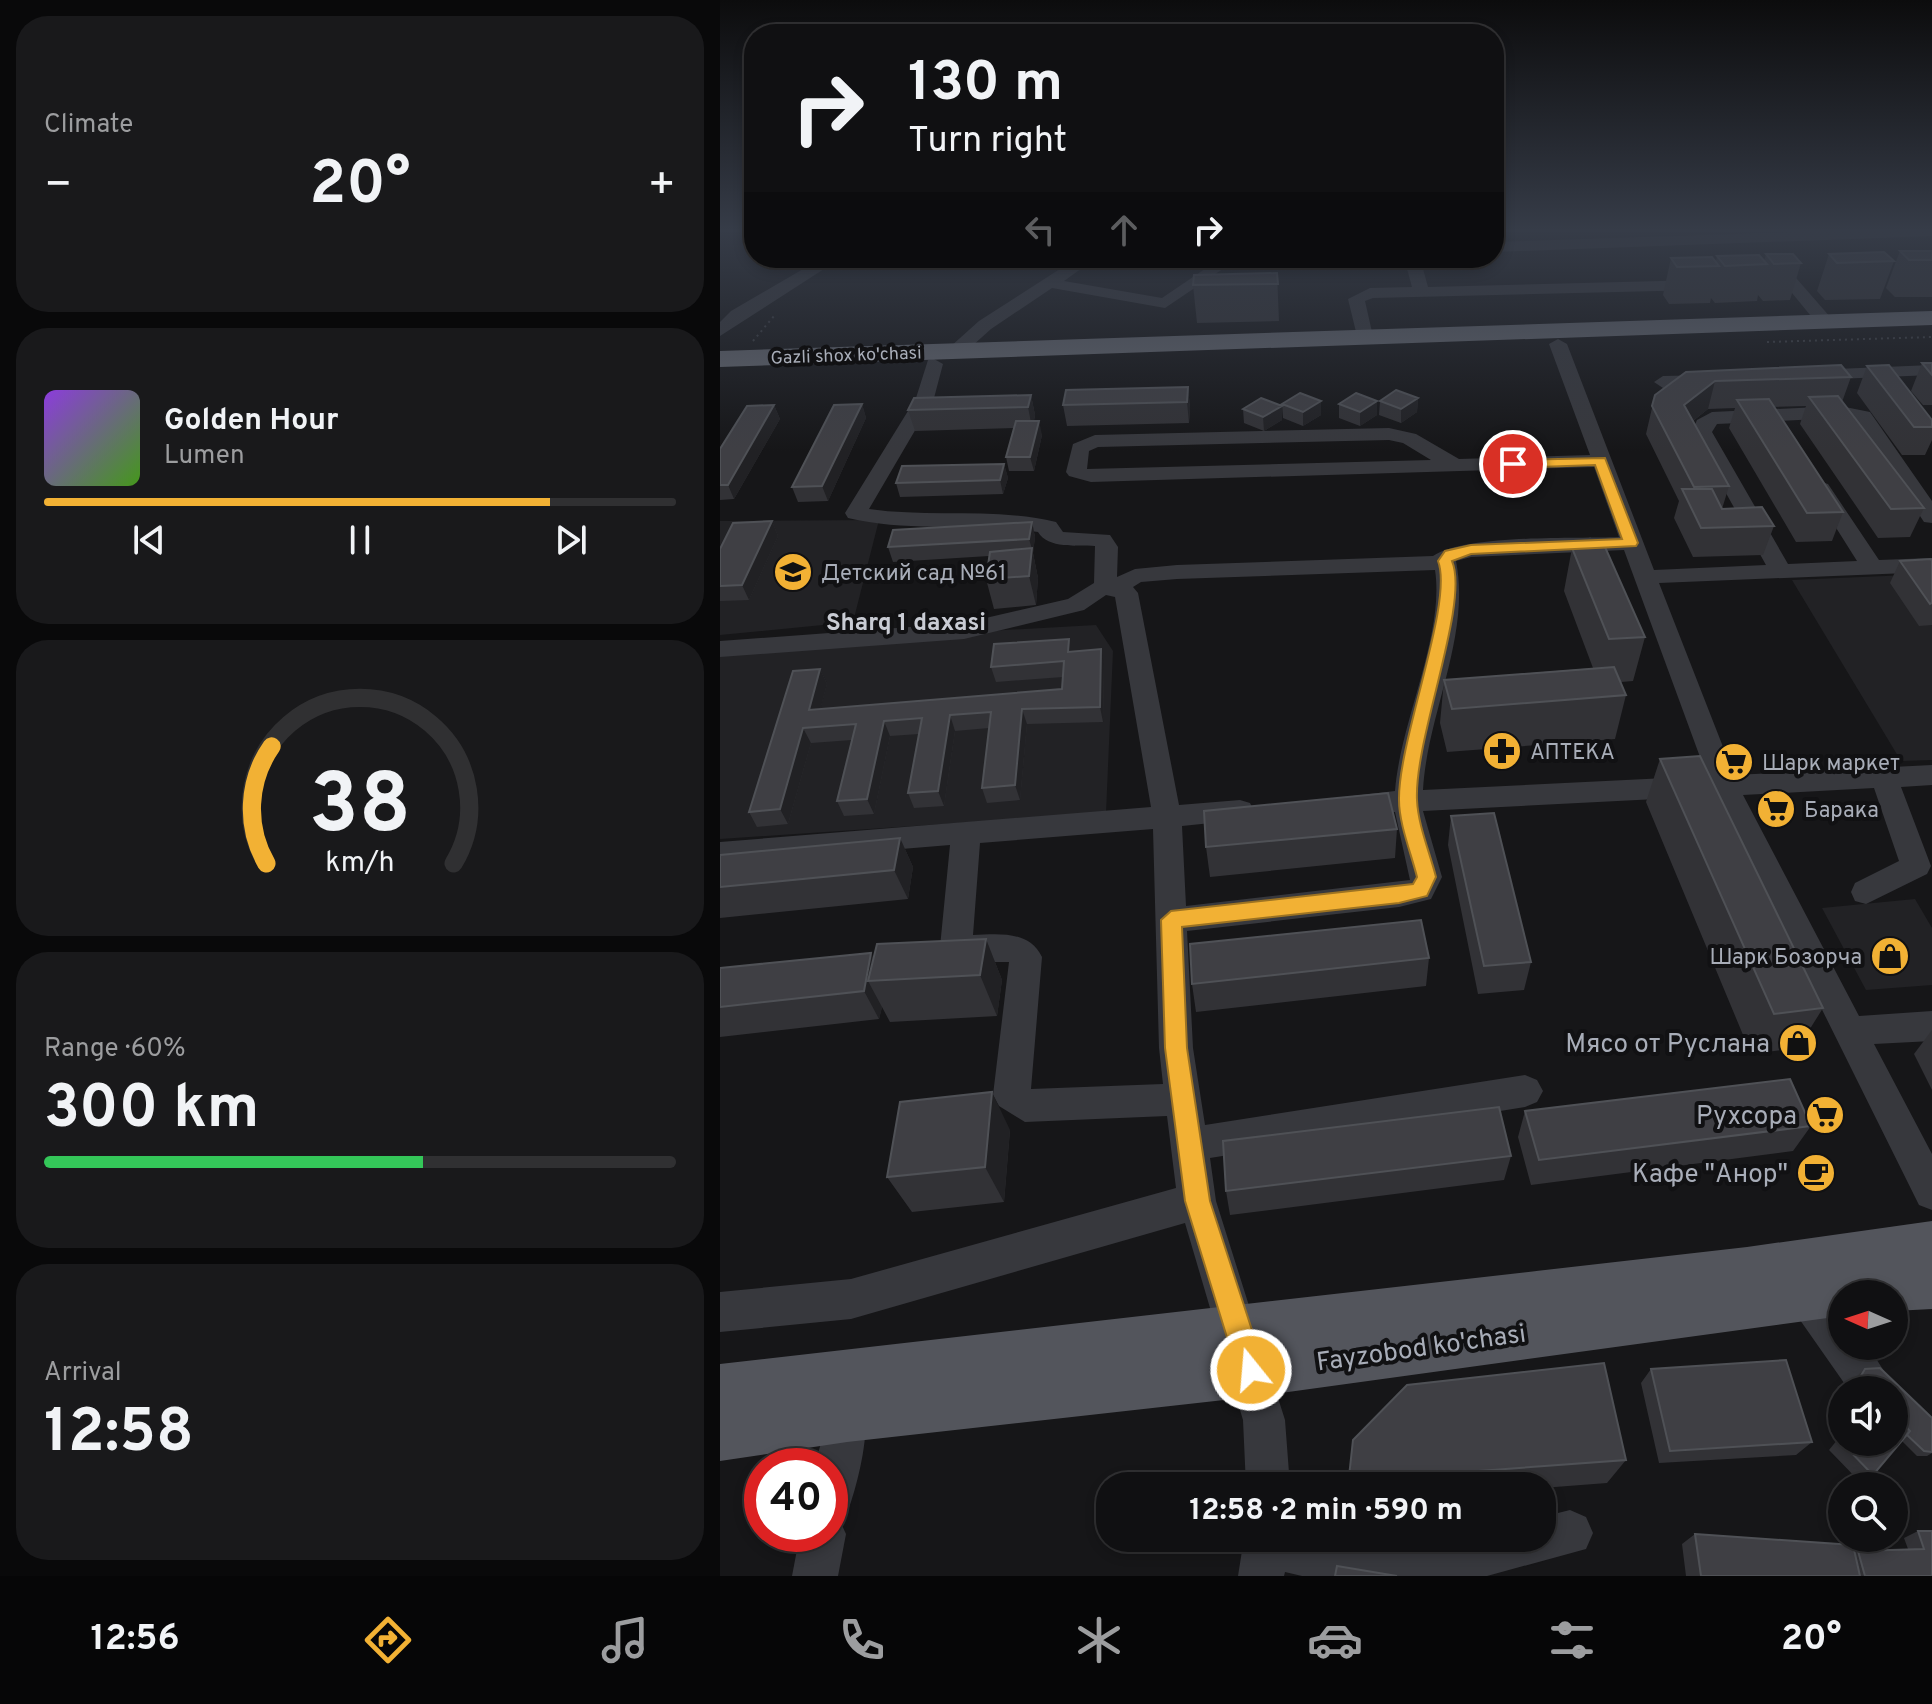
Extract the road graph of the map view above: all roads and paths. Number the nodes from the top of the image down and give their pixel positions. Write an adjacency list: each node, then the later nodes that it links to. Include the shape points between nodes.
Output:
1 (756, 304): 9 (street)
2 (1018, 304): 13 (street)
3 (1357, 304): 10 (street)
4 (1809, 304): 7 (street)
5 (774, 316): 11 (path)
6 (1932, 318): 7 (highway, Gazli shox ko'chasi)
7 (1825, 322): 13 (highway, Gazli shox ko'chasi)
8 (1932, 330): 12 (highway, Gazli shox ko'chasi)
9 (720, 331)
10 (1363, 332)
11 (753, 341)
12 (1558, 344): 13 (highway, Gazli shox ko'chasi); 20 (street)
13 (945, 358): 14 (highway, Gazli shox ko'chasi); 16 (highway, Gazli shox ko'chasi); 30 (street, via 856,513 897,519 999,519 1048,527 1059,538 1102,540)
14 (720, 359)
15 (1932, 370): 17 (street)
16 (720, 371)
17 (1790, 376)
18 (1726, 379): 19 (street)
19 (1663, 382)
20 (1601, 461): 21 (street); 24 (street)
21 (1454, 465): 21 (street, via 1091,476 1076,472 1080,448 1095,441 1374,434 1409,438)
22 (1806, 465): 27 (street)
23 (1932, 517): 28 (street, via 1863,416 1840,412 1712,418 1702,432)
24 (1631, 543): 25 (street, via 1471,550 1451,554); 29 (street)
25 (1445, 561): 30 (street, via 1177,572 1135,576); 35 (street, via 1451,575 1417,724)
26 (1932, 565): 27 (street)
27 (1873, 568): 28 (street)
28 (1781, 572): 29 (street)
29 (1643, 577): 34 (street)
30 (1109, 588): 31 (street, via 1076,605 964,631); 38 (street, via 1126,593)
31 (720, 649)
32 (1932, 775): 33 (street)
33 (1884, 777): 34 (street); 41 (street, via 1916,866)
34 (1723, 783): 35 (street); 44 (street)
35 (1408, 801): 36 (street); 42 (street, via 1427,877 1420,890)
36 (1333, 805)
37 (1272, 809): 38 (street)
38 (1167, 815): 39 (street); 42 (street)
39 (966, 835): 40 (street); 46 (street, via 956,947 1007,946 1026,957 1011,1095 1025,1106)
40 (720, 853)
41 (1866, 892)
42 (1171, 920): 46 (street, via 1176,1048)
43 (1932, 1026): 44 (street)
44 (1849, 1031): 48 (street)
45 (1525, 1091): 47 (street)
46 (1184, 1099): 47 (street)
47 (1192, 1144): 49 (street)
48 (1932, 1192)
49 (1197, 1201): 53 (street, via 851,1299); 55 (street)
50 (1932, 1246): 55 (main road)
51 (1932, 1283): 52 (main road, Fayzobod ko'chasi)
52 (1807, 1296): 54 (street); 55 (main road, Fayzobod ko'chasi)
53 (720, 1312)
54 (1828, 1325)
55 (1245, 1350): 56 (main road); 57 (main road, Fayzobod ko'chasi); 60 (street, via 1264,1420)
56 (720, 1391)
57 (847, 1414): 58 (main road, Fayzobod ko'chasi); 59 (street)
58 (720, 1433)
59 (840, 1448)
60 (1267, 1472)
61 (1570, 1533): 63 (street, via 1458,1560 1361,1566)
62 (820, 1552): 64 (street)
63 (1265, 1553)
64 (815, 1576)

